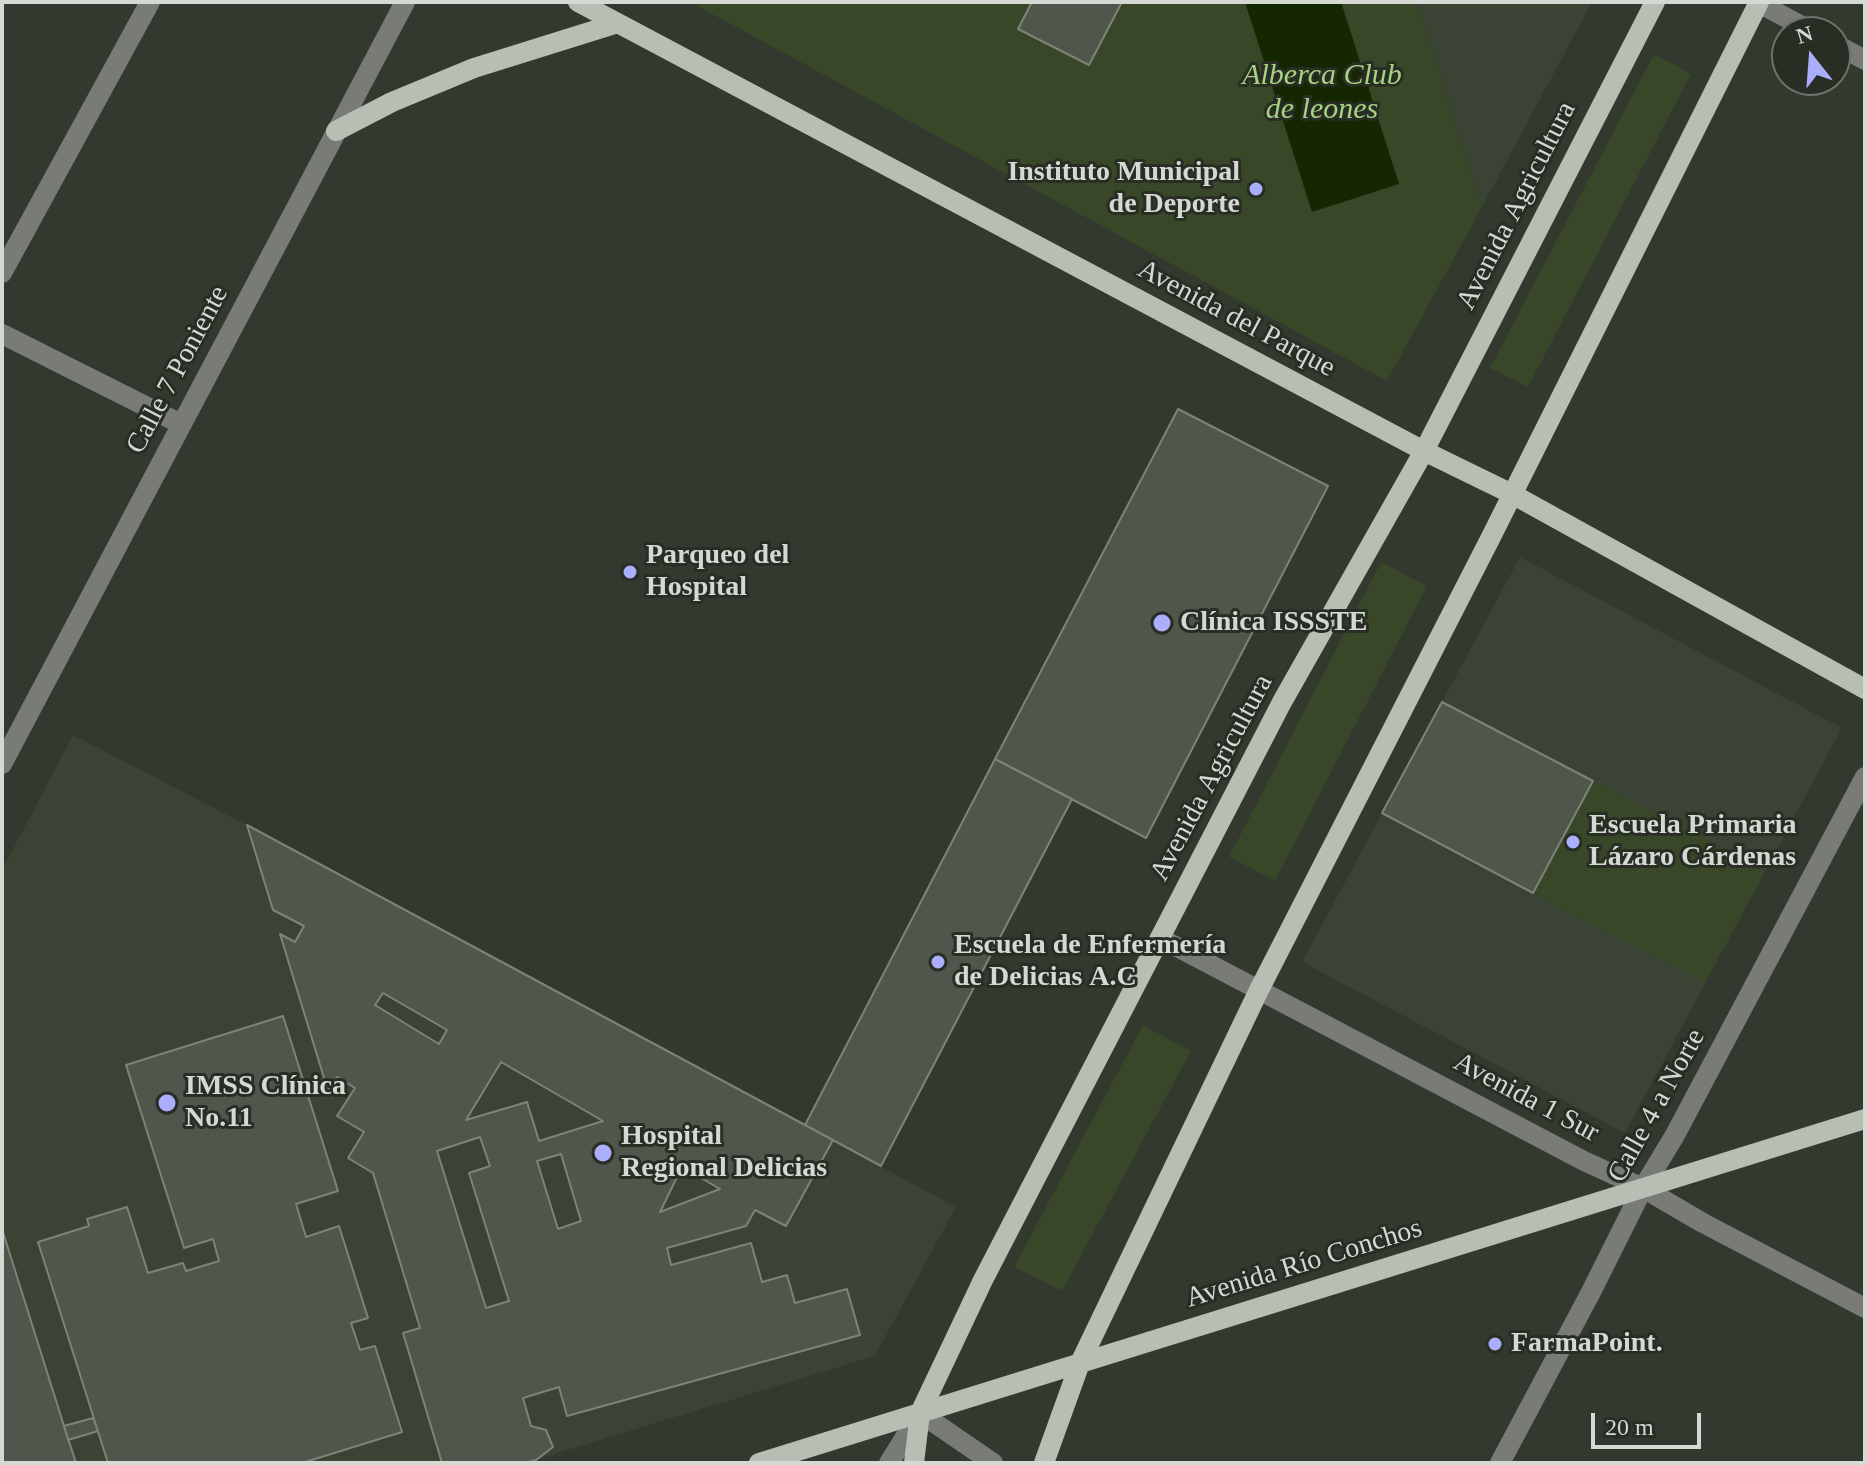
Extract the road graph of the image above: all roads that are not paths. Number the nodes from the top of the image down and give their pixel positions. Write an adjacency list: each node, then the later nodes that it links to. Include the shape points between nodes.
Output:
1 (150, 2): 9 (street)
2 (405, 2): 8 (street, Calle 7 Poniente)
3 (578, 2): 7 (main road, Avenida del Parque)
4 (1655, 2): 12 (main road, Avenida Agricultura)
5 (1758, 2): 6 (street); 13 (main road)
6 (1784, 16)
7 (618, 23): 8 (main road, via 474,68); 12 (main road, Avenida del Parque)
8 (336, 131): 11 (street, Calle 7 Poniente)
9 (2, 273)
10 (2, 334): 11 (street)
11 (181, 424): 15 (street, Calle 7 Poniente)
12 (1424, 451): 13 (main road, Avenida del Parque); 17 (main road, Avenida Agricultura, via 1282,702)
13 (1512, 494): 14 (main road, Avenida del Parque); 18 (main road)
14 (1865, 689)
15 (2, 764)
16 (1865, 777): 20 (street, Calle 4 a Norte)
17 (1160, 938): 18 (street, Avenida 1 Sur); 23 (main road, Avenida Agricultura)
18 (1259, 990): 20 (street, Avenida 1 Sur); 22 (main road)
19 (1865, 1119): 20 (main road, Avenida Río Conchos)
20 (1643, 1188): 21 (street, Avenida 1 Sur); 22 (main road, Avenida Río Conchos); 29 (street, Calle 4 a Norte)
21 (1865, 1308)
22 (1080, 1363): 23 (main road, Avenida Río Conchos); 28 (main road)
23 (920, 1413): 24 (main road, Avenida Río Conchos); 25 (street); 26 (main road, Avenida Agricultura); 27 (street)
24 (759, 1463)
25 (889, 1463)
26 (914, 1463)
27 (993, 1463)
28 (1044, 1463)
29 (1500, 1463)

